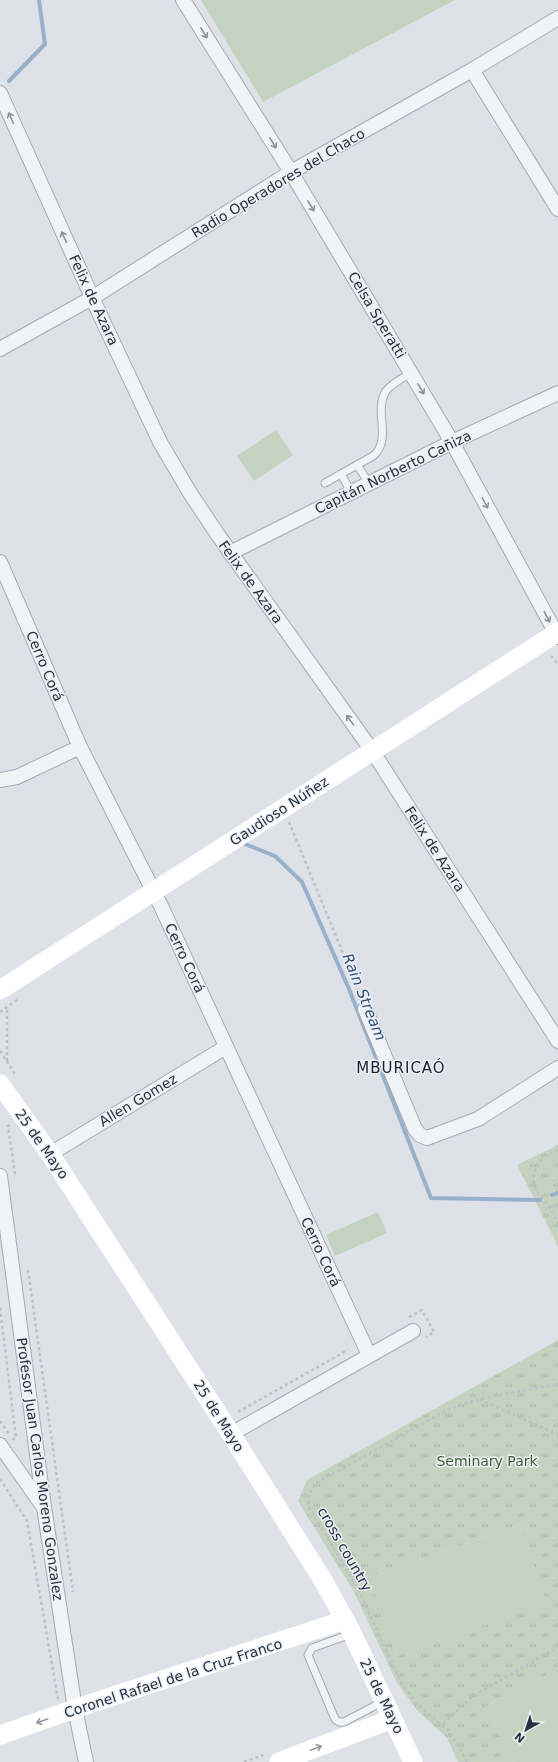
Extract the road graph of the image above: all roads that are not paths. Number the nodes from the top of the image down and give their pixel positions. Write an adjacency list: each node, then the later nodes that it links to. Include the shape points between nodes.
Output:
1 (183, 0): 5 (street, Celsa Speratti, one-way to 5)
2 (558, 18): 3 (street, Radio Operadores del Chaco)
3 (472, 70): 5 (street, Radio Operadores del Chaco); 6 (street)
4 (0, 93): 7 (street, Felix de Azara, one-way to 4)
5 (291, 172): 7 (street, Radio Operadores del Chaco); 9 (street, Celsa Speratti, one-way to 9)
6 (558, 210)
7 (92, 298): 8 (street, Radio Operadores del Chaco); 17 (street, Felix de Azara, via 160,442)
8 (0, 349)
9 (411, 372): 11 (street, Celsa Speratti, one-way to 11); 12 (lane, via 387,391 383,400 382,446 374,456)
10 (558, 393): 11 (street, Capitán Norberto Cañiza)
11 (452, 442): 15 (street, Capitán Norberto Cañiza); 19 (street, Celsa Speratti, one-way to 19)
12 (357, 465): 13 (lane); 15 (lane)
13 (341, 474): 14 (lane); 16 (lane)
14 (325, 483)
15 (369, 483): 16 (street, Capitán Norberto Cañiza)
16 (351, 492): 17 (street, Capitán Norberto Cañiza)
17 (230, 553): 21 (street, Felix de Azara, one-way to 17)
18 (0, 562): 20 (street, Cerro Corá)
19 (557, 634): 21 (street, Gaudioso Núñez)
20 (80, 747): 22 (street, via 17,777); 23 (street, Cerro Corá)
21 (373, 752): 23 (street, Gaudioso Núñez); 26 (street, Felix de Azara)
22 (0, 780)
23 (153, 892): 24 (street, Gaudioso Núñez); 27 (street, Cerro Corá)
24 (0, 990)
25 (365, 1009): 28 (street, via 415,1129 427,1138 478,1118)
26 (558, 1041)
27 (226, 1047): 30 (street, Allen Gomez); 33 (street, Cerro Corá)
28 (558, 1068)
29 (0, 1084): 30 (street, 25 de Mayo)
30 (50, 1154): 34 (street, 25 de Mayo)
31 (0, 1176): 36 (street, Profesor Juan Carlos Moreno Gonzalez)
32 (413, 1331): 33 (street)
33 (369, 1355): 34 (street)
34 (231, 1434): 37 (street, 25 de Mayo, via 324,1582)
35 (10, 1441): 36 (street)
36 (44, 1507): 40 (street, Profesor Juan Carlos Moreno Gonzalez)
37 (349, 1627): 38 (street, Coronel Rafael de la Cruz Franco); 39 (street, 25 de Mayo)
38 (315, 1639): 40 (street, Coronel Rafael de la Cruz Franco); 42 (lane, via 308,1654 335,1719)
39 (384, 1701): 41 (street, 25 de Mayo); 42 (lane)
40 (75, 1709): 43 (street, Coronel Rafael de la Cruz Franco, one-way to 43); 44 (street, Profesor Juan Carlos Moreno Gonzalez)
41 (392, 1719): 42 (street); 46 (street, 25 de Mayo)
42 (349, 1727): 45 (street, one-way to 42)
43 (0, 1735)
44 (86, 1762)
45 (279, 1762)
46 (414, 1762)

